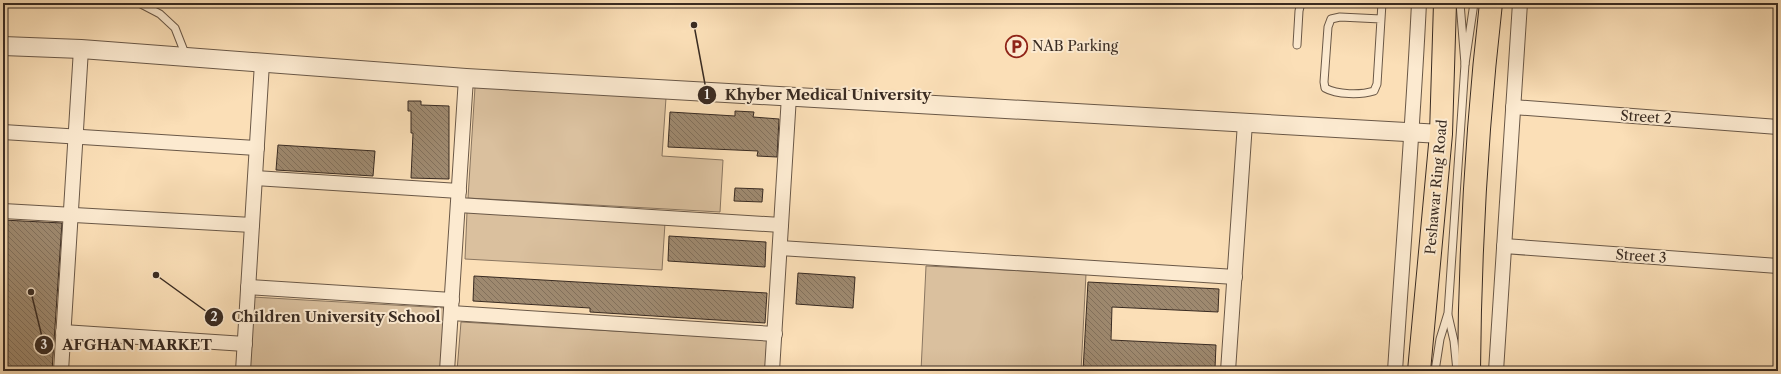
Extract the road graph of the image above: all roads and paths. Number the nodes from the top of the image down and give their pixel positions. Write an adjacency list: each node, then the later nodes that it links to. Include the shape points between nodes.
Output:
1 (139, 3): 14 (lane, via 160,14 175,28)
2 (1301, 3): 11 (lane)
3 (1382, 3): 10 (lane)
4 (1419, 3): 23 (street)
5 (1445, 3): 24 (highway, Peshawar Ring Road)
6 (1460, 3): 16 (lane)
7 (1474, 3): 16 (lane)
8 (1491, 3): 53 (highway, via 1485,52 1476,195 1469,316)
9 (1520, 3): 19 (street)
10 (1381, 20): 10 (lane, via 1377,84 1374,91 1332,92 1326,88 1324,82 1328,27 1331,19 1340,17)
11 (1297, 45)
12 (3, 46): 13 (street)
13 (81, 49): 14 (street); 25 (street)
14 (187, 57): 15 (street)
15 (262, 63): 17 (street); 26 (street)
16 (1465, 64): 40 (lane)
17 (466, 78): 18 (street); 28 (street)
18 (789, 96): 20 (street); 33 (street)
19 (1513, 107): 21 (street, Street 2); 34 (street)
20 (1245, 123): 23 (street); 37 (street)
21 (1778, 127)
22 (3, 132): 25 (street)
23 (1413, 133): 24 (street); 49 (street)
24 (1441, 134): 50 (highway, Peshawar Ring Road)
25 (76, 137): 26 (street); 31 (street)
26 (257, 148): 27 (street)
27 (255, 178): 28 (street); 32 (street)
28 (458, 191): 29 (street)
29 (458, 205): 33 (street); 39 (street)
30 (3, 212): 31 (street)
31 (71, 214): 32 (street); 41 (street)
32 (252, 225): 38 (street)
33 (781, 225): 35 (street)
34 (1504, 246): 36 (street, Street 3); 54 (street)
35 (780, 248): 37 (street); 42 (street)
36 (1778, 266)
37 (1235, 277): 48 (street)
38 (248, 287): 39 (street); 43 (street)
39 (451, 306): 42 (street); 46 (street)
40 (1448, 313): 51 (lane, via 1440,339); 52 (lane)
41 (63, 332): 43 (street); 44 (street)
42 (775, 334): 47 (street)
43 (245, 344): 45 (street)
44 (61, 371)
45 (243, 371)
46 (447, 371)
47 (772, 371)
48 (1228, 371)
49 (1395, 371)
50 (1419, 371)
51 (1435, 371)
52 (1457, 371)
53 (1469, 371)
54 (1496, 371)

